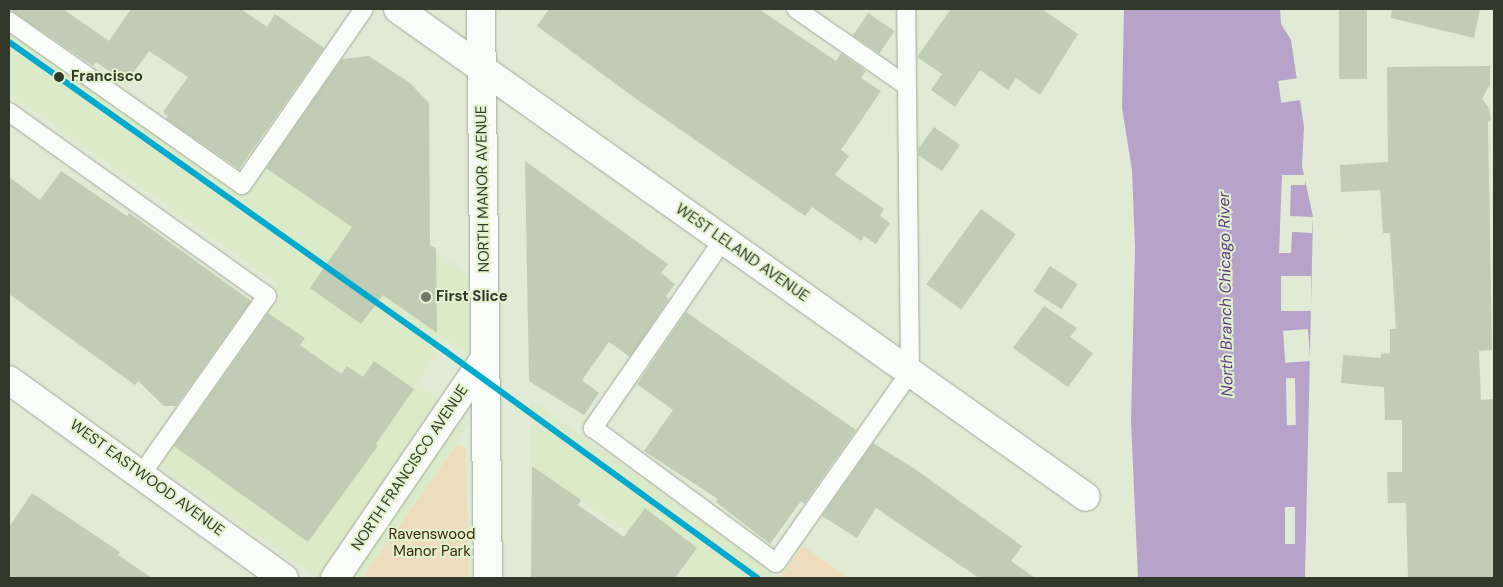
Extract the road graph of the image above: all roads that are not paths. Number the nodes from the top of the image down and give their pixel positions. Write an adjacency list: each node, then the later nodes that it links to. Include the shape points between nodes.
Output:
1 (364, 9): 6 (lane, via 242,185)
2 (398, 9): 7 (street, WEST LELAND AVENUE)
3 (481, 9): 7 (street, NORTH MANOR AVENUE)
4 (796, 9): 8 (lane)
5 (906, 9): 8 (lane)
6 (9, 20)
7 (482, 68): 10 (street, WEST LELAND AVENUE); 11 (street, NORTH MANOR AVENUE)
8 (907, 86): 12 (lane)
9 (9, 112): 14 (lane, via 267,296)
10 (723, 240): 12 (street, WEST LELAND AVENUE); 12 (lane, via 593,428 776,563)
11 (486, 358): 17 (street, NORTH FRANCISCO AVENUE); 18 (street, NORTH MANOR AVENUE)
12 (910, 372): 15 (street, WEST LELAND AVENUE)
13 (9, 380): 14 (street, WEST EASTWOOD AVENUE)
14 (142, 473): 16 (street, WEST EASTWOOD AVENUE)
15 (1086, 497)
16 (284, 578)
17 (335, 578)
18 (488, 578)

